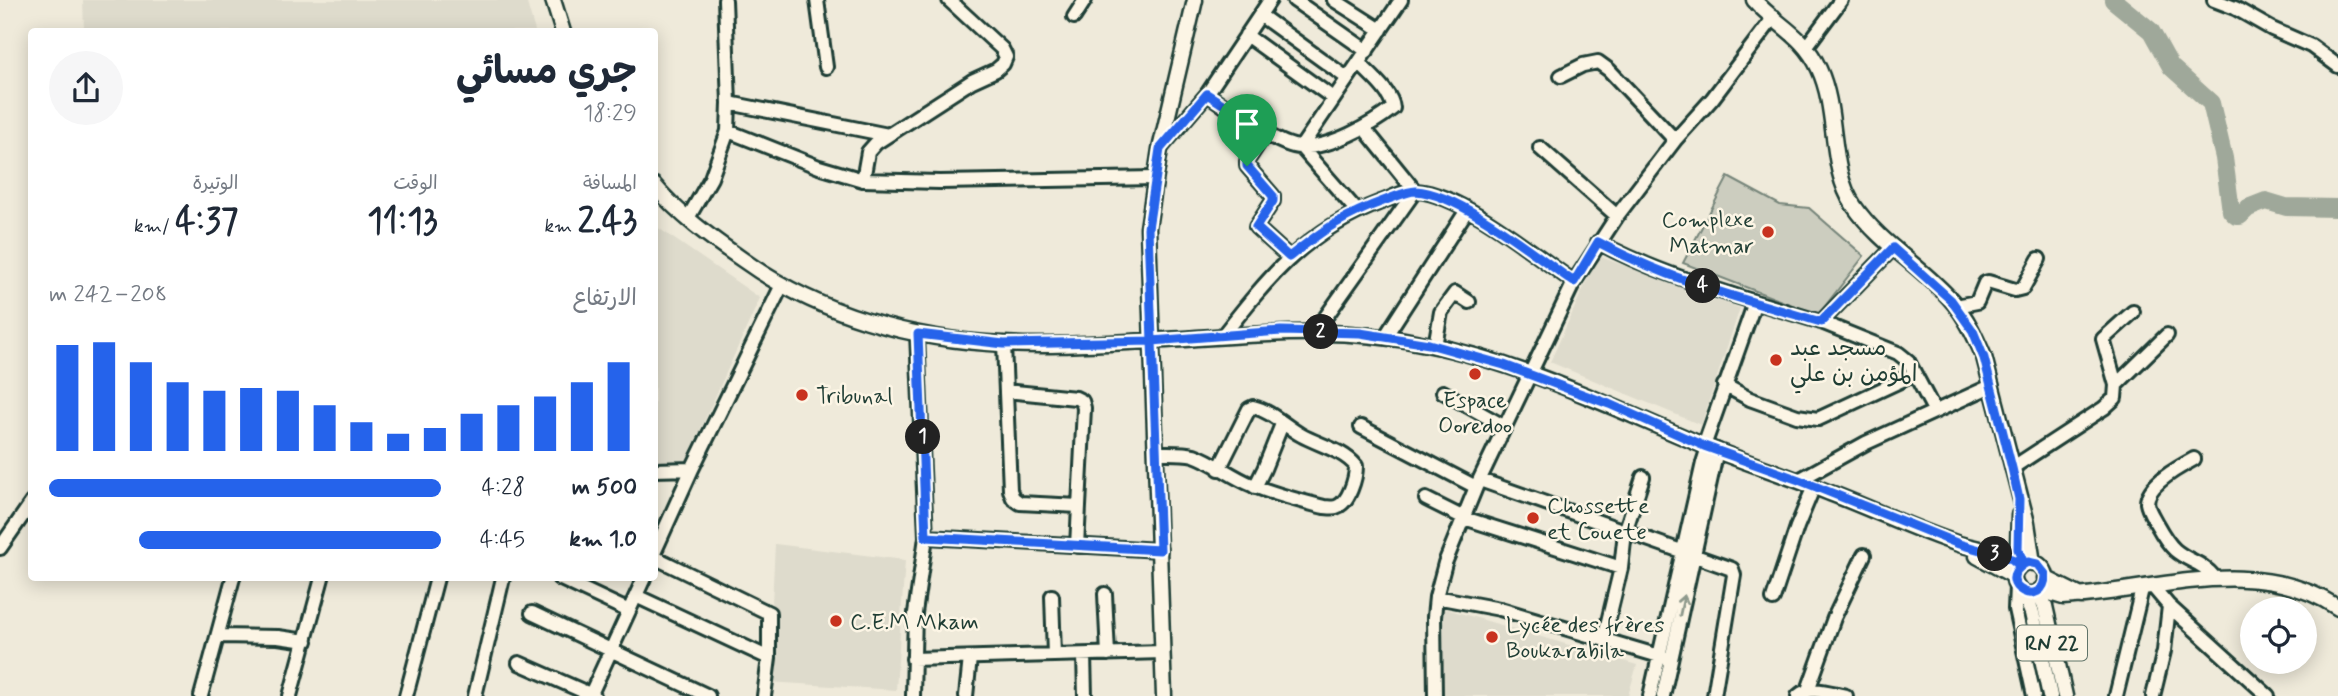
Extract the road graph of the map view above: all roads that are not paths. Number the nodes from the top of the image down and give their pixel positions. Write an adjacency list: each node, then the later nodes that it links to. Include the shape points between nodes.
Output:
1 (553, 0): 17 (main road)
2 (725, 0): 29 (street)
3 (817, 0): 24 (street)
4 (949, 0): 33 (street, via 1002,50 1003,64)
5 (1085, 0): 15 (street)
6 (1195, 0): 37 (main road)
7 (1270, 0): 14 (street)
8 (1294, 0): 21 (street)
9 (1334, 0): 18 (street)
10 (1401, 0): 18 (street)
11 (1754, 0): 16 (main road, RN 22)
12 (1841, 0): 20 (street)
13 (2214, 0): 23 (street, via 2311,46)
14 (1260, 15): 19 (street); 26 (street)
15 (1074, 17)
16 (1774, 17): 20 (main road, RN 22); 34 (street)
17 (562, 28)
18 (1381, 30): 21 (street)
19 (1245, 35): 27 (street); 28 (street)
20 (1806, 47): 47 (main road, RN 22, via 1831,104 1843,189)
21 (1367, 51): 22 (street)
22 (1359, 62): 26 (street); 30 (street, via 1393,102 1393,108)
23 (2338, 66)
24 (826, 67)
25 (1561, 76): 34 (street, via 1598,62)
26 (1347, 78): 28 (street)
27 (1207, 94): 32 (street); 37 (street)
28 (1333, 98): 35 (street)
29 (729, 103): 31 (street); 33 (street)
30 (1364, 128): 35 (street); 41 (street)
31 (728, 131): 39 (street); 45 (street, via 711,178)
32 (1266, 132): 35 (street); 48 (street, via 1247,161 1273,196 1256,227)
33 (888, 135): 39 (street, via 869,152)
34 (1675, 141): 44 (street)
35 (1301, 147): 43 (street)
36 (1540, 148): 44 (street)
37 (1160, 149): 38 (main road)
38 (1155, 178): 39 (street); 62 (main road, via 1148,228)
39 (863, 180)
40 (658, 189): 45 (main road)
41 (1415, 191): 42 (street); 43 (street); 57 (street)
42 (1466, 210): 50 (street); 61 (street)
43 (1357, 211): 48 (street)
44 (1616, 216): 46 (street)
45 (688, 218): 51 (main road)
46 (1598, 242): 50 (street); 53 (street, via 1632,261)
47 (1893, 248): 54 (main road, RN 22); 56 (street)
48 (1289, 257): 59 (street)
49 (2039, 259): 54 (street, via 2023,288 1988,282 1977,302)
50 (1574, 282): 66 (street)
51 (782, 285): 58 (main road, via 872,323); 80 (street)
52 (1469, 302): 64 (street, via 1455,293 1441,312)
53 (1755, 303): 56 (street); 67 (street)
54 (1956, 306): 69 (main road, RN 22, via 1973,331)
55 (2133, 313): 68 (street, via 2103,339)
56 (1821, 322): 65 (street, via 1898,353)
57 (1315, 332): 59 (main road); 61 (main road)
58 (918, 334): 63 (main road); 93 (street)
59 (1224, 334): 62 (main road)
60 (2167, 335): 68 (street)
61 (1385, 337): 64 (main road)
62 (1152, 341): 63 (main road); 77 (main road)
63 (1004, 344): 70 (street)
64 (1435, 346): 66 (main road)
65 (1915, 374): 67 (street, via 1818,419 1797,416); 72 (street)
66 (1529, 375): 75 (street); 76 (main road)
67 (1724, 385): 76 (street)
68 (2116, 385): 79 (street, via 2116,395 2105,408)
69 (1991, 386): 72 (street); 79 (main road, RN 22)
70 (1006, 391): 89 (street, via 1013,498 1020,503); 89 (street, via 1082,401)
71 (1443, 392): 75 (street)
72 (1934, 410): 84 (street)
73 (1282, 424): 81 (street, via 1263,410 1249,409); 87 (street); 87 (street, via 1352,461 1356,473 1351,488 1335,508)
74 (1361, 427): 85 (street)
75 (1505, 427): 85 (street)
76 (1709, 448): 84 (main road); 99 (street)
77 (1156, 453): 81 (street, via 1194,455); 98 (main road)
78 (2194, 459): 103 (street, via 2156,486 2148,494 2147,505 2175,551 2204,566)
79 (2012, 468): 102 (main road, RN 22, via 2019,499 2018,543)
80 (692, 469): 82 (street); 94 (street)
81 (1219, 469): 87 (street)
82 (658, 470)
83 (1643, 477): 92 (street)
84 (1799, 480): 86 (main road)
85 (1478, 484): 91 (street); 92 (street)
86 (1814, 486): 102 (main road, via 1959,544 2012,559); 115 (street)
87 (1255, 487)
88 (1426, 499): 91 (street)
89 (1079, 506): 95 (street)
90 (28, 508): 96 (street)
91 (1464, 518): 101 (street); 114 (street)
92 (1625, 532): 99 (street); 101 (street)
93 (926, 537): 95 (street); 132 (street)
94 (658, 545)
95 (1077, 546): 98 (street)
96 (0, 548)
97 (658, 550): 130 (street, via 766,610 771,617)
98 (1160, 550): 125 (main road)
99 (1687, 553): 129 (street); 150 (street, via 1733,571)
100 (1864, 555): 134 (street)
101 (1621, 568): 121 (street)
102 (2028, 578): 110 (main road, via 2063,597); 123 (main road, RN 22, via 2032,614); 152 (street, via 2015,609)
103 (2215, 578): 110 (main road); 117 (main road, via 2286,585 2316,593)
104 (232, 581): 120 (street)
105 (321, 581): 122 (street)
106 (436, 581): 140 (street)
107 (502, 581): 141 (street)
108 (565, 581): 118 (street)
109 (643, 581): 112 (street)
110 (2147, 588): 116 (street); 155 (street)
111 (1105, 594): 127 (street)
112 (636, 596): 118 (street); 130 (street)
113 (1052, 596): 128 (street)
114 (1436, 597): 121 (street, via 1500,609); 147 (street)
115 (1773, 599)
116 (2169, 606): 135 (street); 156 (street)
117 (2338, 607)
118 (629, 611): 124 (street)
119 (532, 613): 124 (street)
120 (219, 636): 122 (street); 138 (street)
121 (1604, 638): 129 (street)
122 (306, 641): 139 (street)
123 (2045, 643): 153 (main road, RN 22); 154 (main road, RN 22)
124 (611, 651): 136 (street); 137 (street)
125 (1163, 652): 127 (street); 146 (main road)
126 (1084, 654): 127 (street); 128 (street); 145 (street)
127 (1108, 654)
128 (1054, 655): 131 (street)
129 (1664, 657): 148 (street); 149 (street)
130 (769, 658): 142 (street)
131 (970, 658): 132 (street); 144 (street)
132 (913, 659): 143 (street)
133 (519, 663): 137 (street)
134 (1803, 693): 151 (street)
135 (2260, 693)
136 (700, 694)
137 (591, 695)
138 (201, 696)
139 (290, 696)
140 (406, 696)
141 (475, 696)
142 (764, 696)
143 (913, 696)
144 (966, 696)
145 (1085, 696)
146 (1164, 696)
147 (1435, 696)
148 (1650, 696)
149 (1663, 696)
150 (1714, 696)
151 (1846, 696)
152 (2034, 696)
153 (2050, 696)
154 (2065, 696)
155 (2116, 696)
156 (2153, 696)

